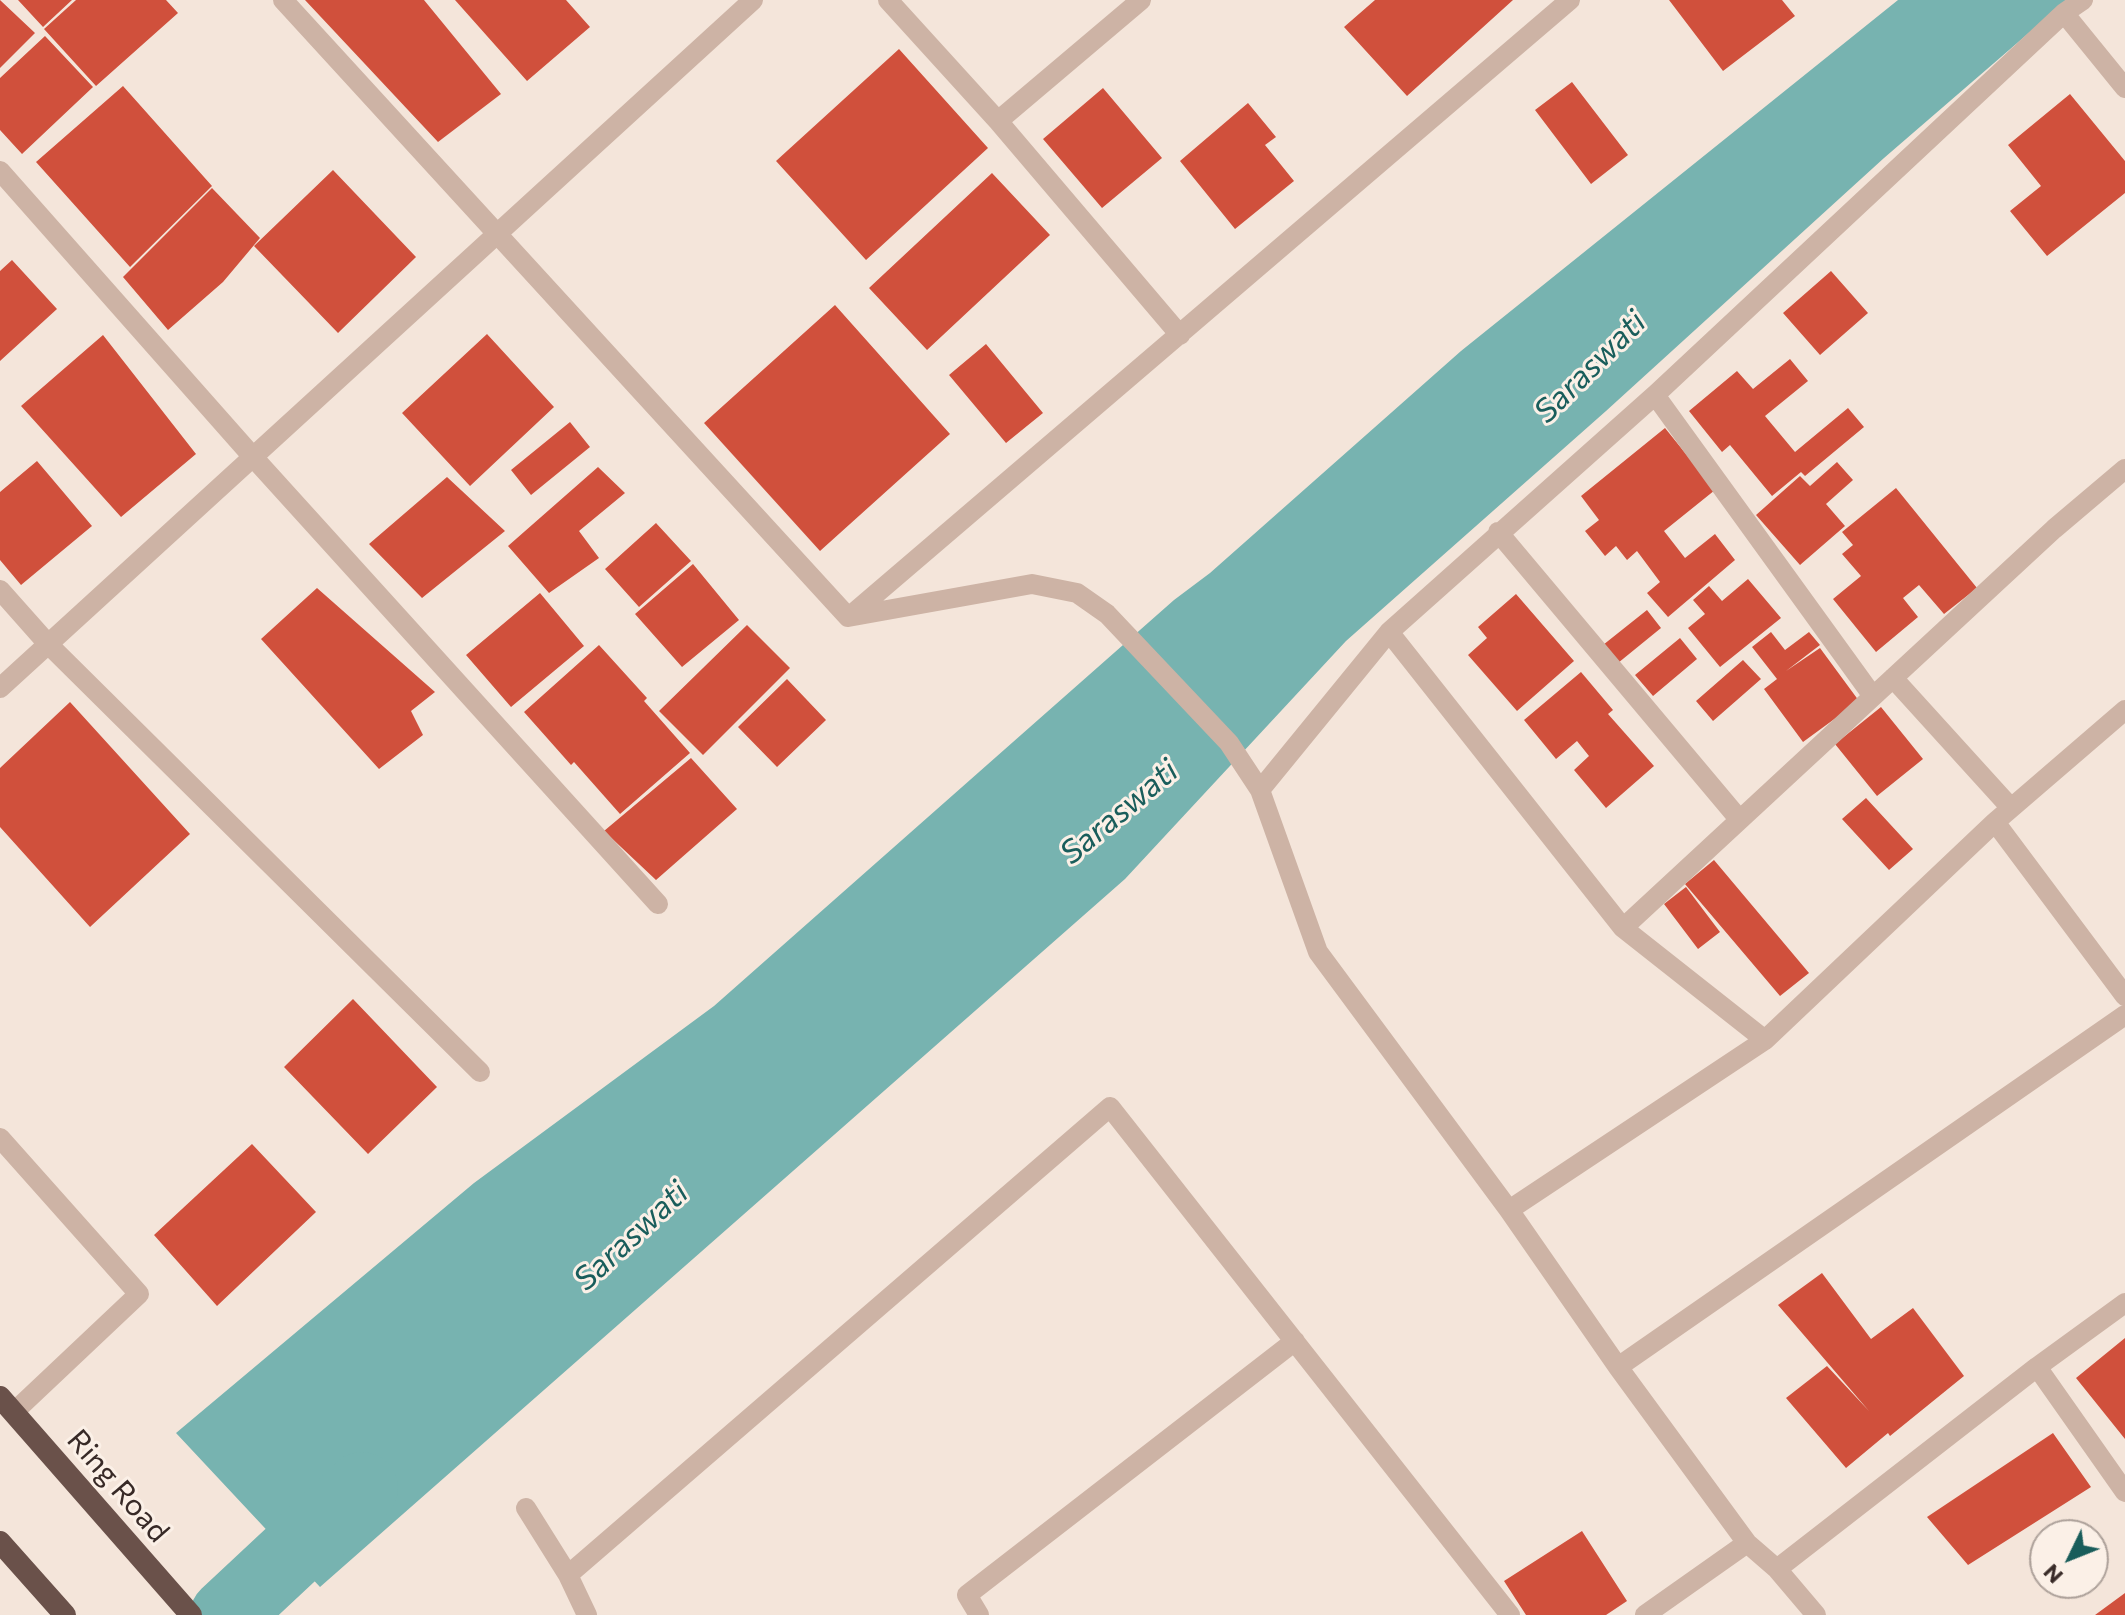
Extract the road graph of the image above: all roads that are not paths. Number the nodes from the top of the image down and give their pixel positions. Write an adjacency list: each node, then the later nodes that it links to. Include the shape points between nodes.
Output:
1 (283, 0): 11 (street)
2 (753, 0): 11 (street)
3 (888, 0): 9 (street)
4 (1141, 0): 9 (street)
5 (1570, 0): 12 (street)
6 (2083, 0): 7 (street)
7 (2064, 13): 8 (street); 13 (street)
8 (2125, 88)
9 (998, 121): 12 (street)
10 (0, 171): 14 (street)
11 (496, 233): 14 (street); 18 (street)
12 (1180, 335): 18 (street)
13 (1655, 395): 16 (street); 23 (street)
14 (253, 457): 20 (street); 29 (street)
15 (2125, 469): 21 (street)
16 (1498, 532): 19 (street); 27 (street)
17 (0, 590): 20 (street)
18 (848, 617): 25 (street, via 1032,584 1077,593 1107,614 1229,743)
19 (1389, 632): 25 (street); 30 (street)
20 (48, 644): 22 (street); 34 (street)
21 (1893, 678): 23 (street); 26 (street)
22 (0, 688)
23 (1872, 695): 27 (street)
24 (2125, 710): 26 (street)
25 (1260, 790): 36 (street, via 1318,952)
26 (2011, 808): 28 (street)
27 (1739, 819): 30 (street)
28 (1995, 822): 31 (street); 33 (street)
29 (658, 904)
30 (1623, 928): 33 (street)
31 (2125, 996)
32 (2125, 1015): 39 (street)
33 (1765, 1040): 36 (street)
34 (480, 1072)
35 (0, 1138): 41 (street, via 139,1294)
36 (1509, 1210): 39 (street)
37 (2125, 1303): 40 (street)
38 (1295, 1341): 47 (street, via 1110,1107); 51 (street, via 967,1595); 52 (street)
39 (1618, 1367): 45 (street)
40 (2037, 1367): 42 (street); 46 (street)
41 (7, 1404): 49 (highway, Ring Road)
42 (2125, 1492)
43 (526, 1508): 47 (street)
44 (0, 1542): 48 (highway)
45 (1747, 1543): 46 (street); 53 (street)
46 (1777, 1569): 54 (street)
47 (568, 1575): 50 (street)
48 (65, 1615)
49 (191, 1615)
50 (587, 1615)
51 (979, 1615)
52 (1510, 1615)
53 (1645, 1615)
54 (1816, 1615)

